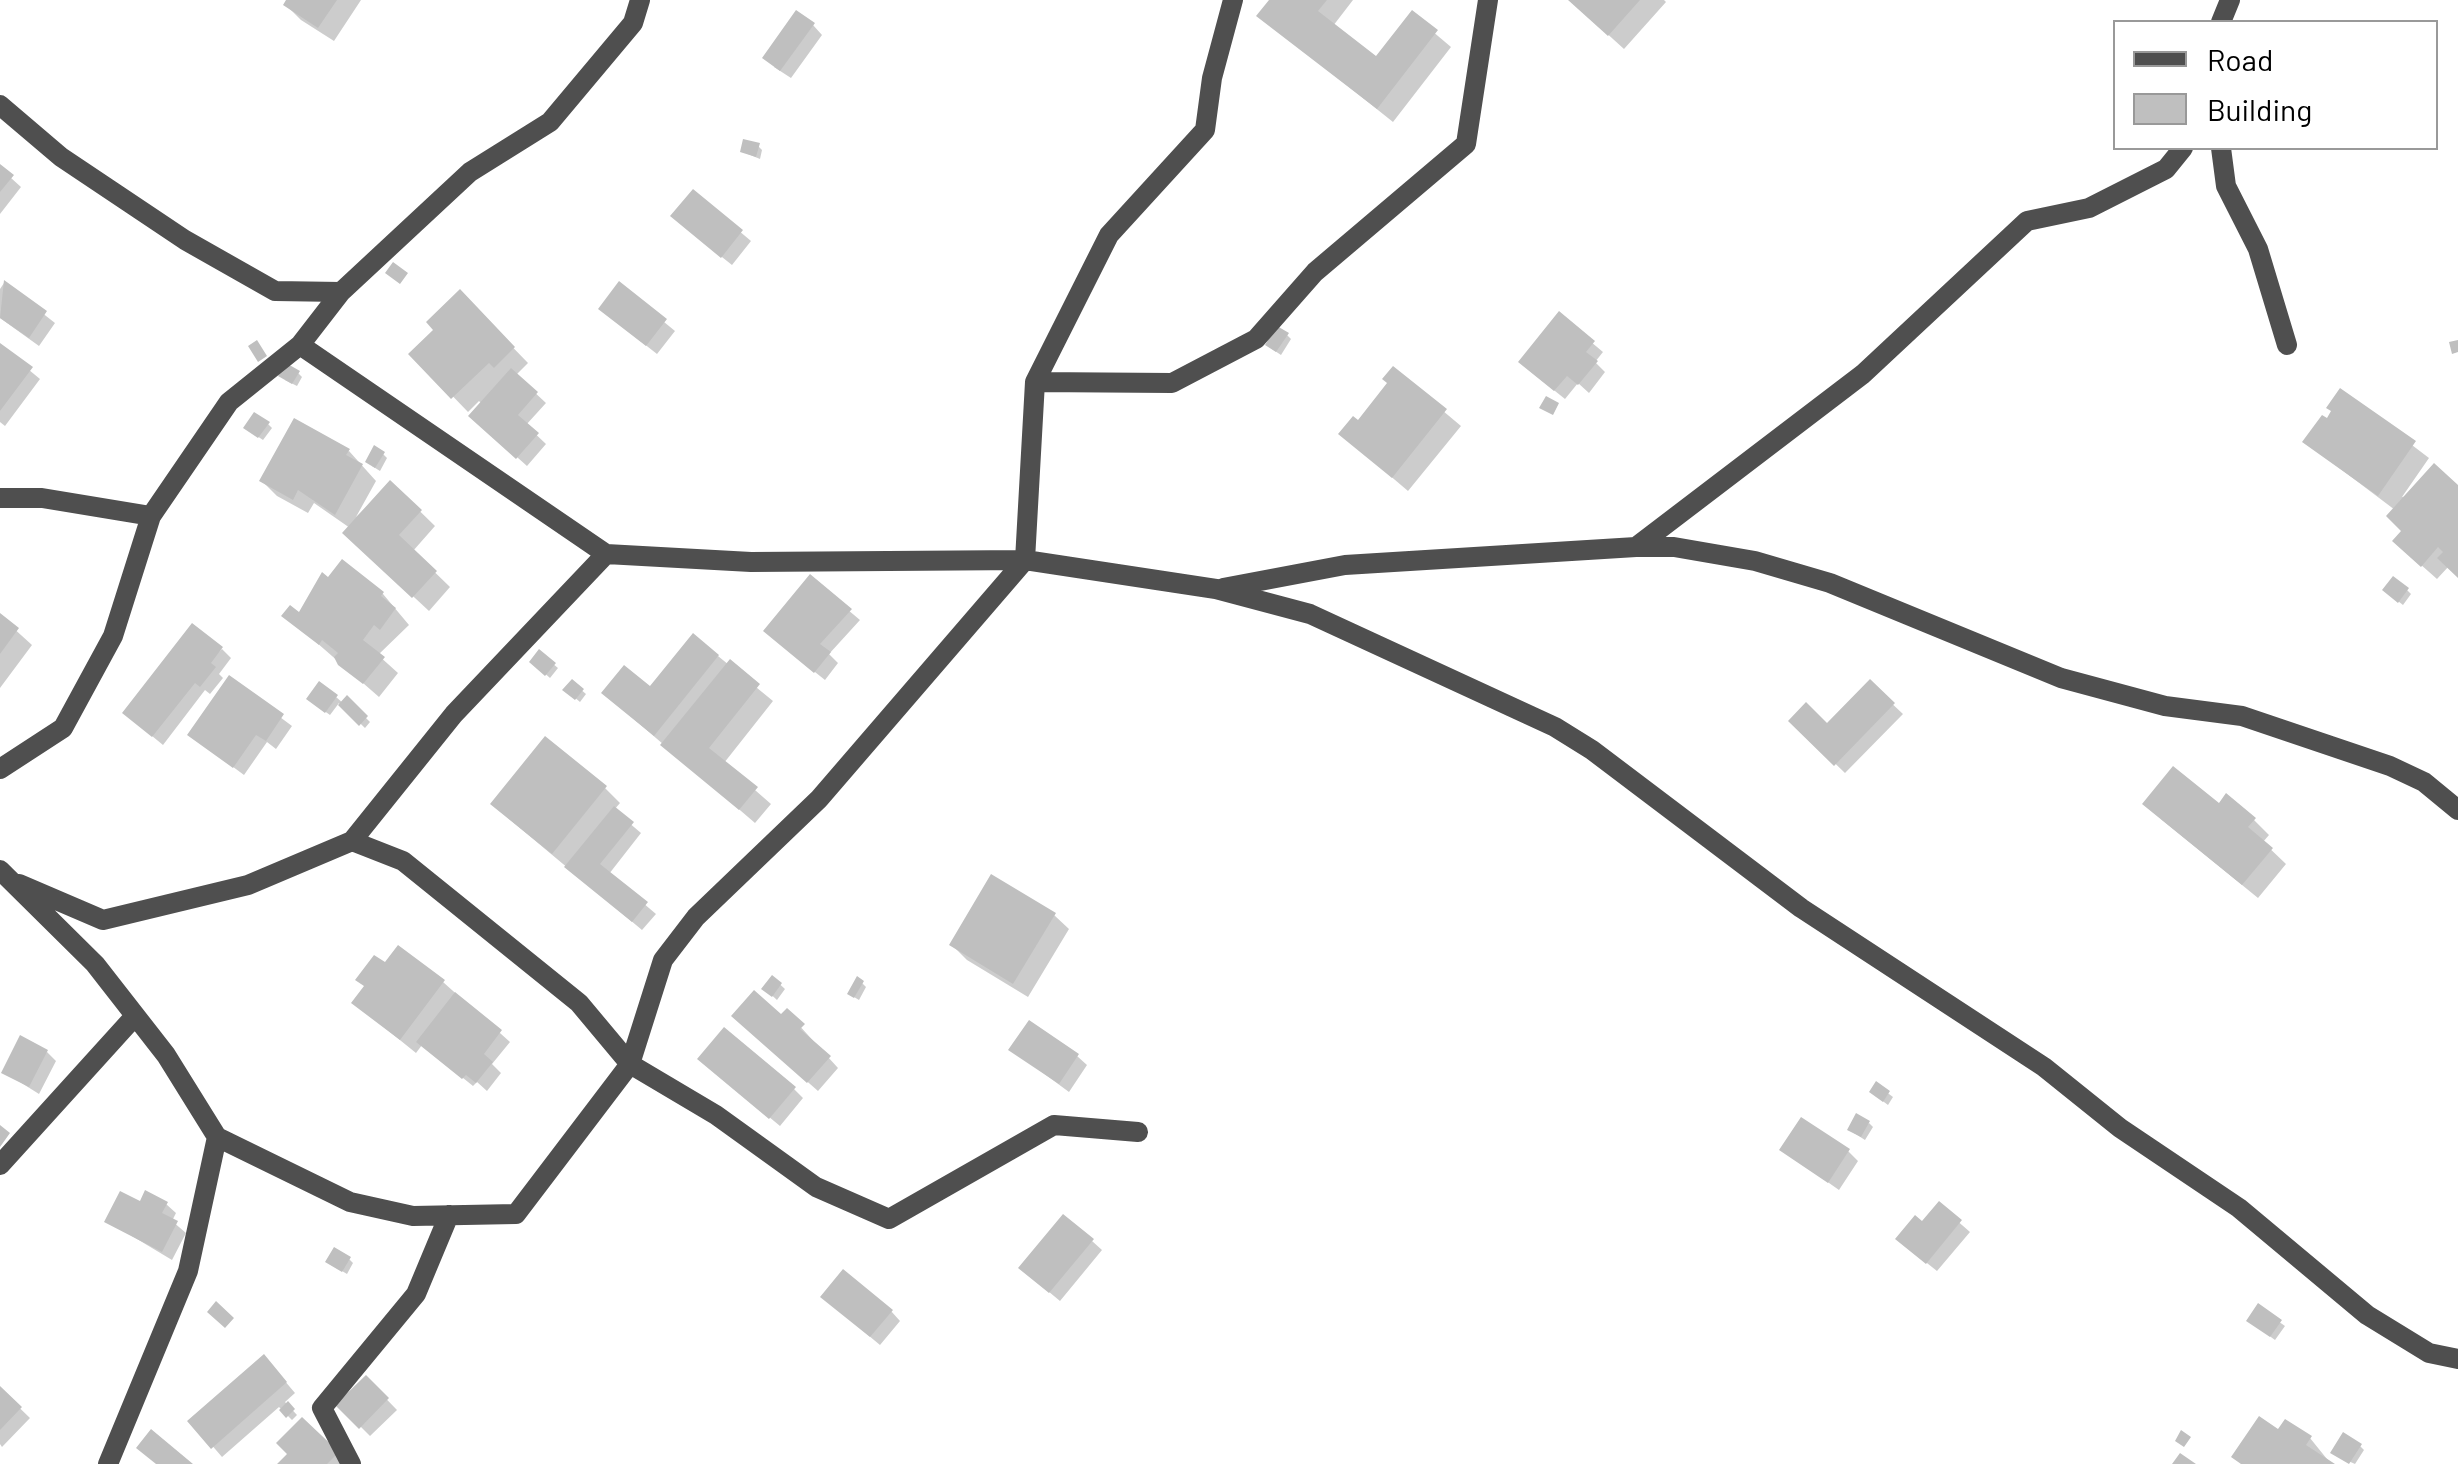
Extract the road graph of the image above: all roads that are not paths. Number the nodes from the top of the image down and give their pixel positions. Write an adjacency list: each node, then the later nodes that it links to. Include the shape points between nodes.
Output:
1 (640, 0): 7 (street, via 632,24 550,122 470,172)
2 (1233, 0): 10 (street, via 1206,130 1109,235)
3 (1488, 0): 10 (street, via 1466,144 1316,272 1256,339 1172,384)
4 (0, 105): 7 (street, via 61,158 275,291)
5 (2181, 150): 13 (street, via 2166,169 2089,208 2026,220 1864,374)
6 (2221, 150): 9 (street, via 2226,186 2258,249)
7 (342, 292): 8 (street)
8 (300, 344): 12 (street, via 229,402); 14 (street)
9 (2287, 345)
10 (1034, 382): 15 (street)
11 (0, 498): 12 (street)
12 (151, 516): 17 (street, via 113,636 63,728)
13 (1636, 547): 16 (street, via 1345,565); 18 (street, via 1755,561 1830,583 2061,678 2165,706 2242,716 2390,766 2424,782)
14 (606, 554): 15 (street, via 751,562); 19 (street, via 454,714)
15 (1025, 560): 16 (street); 23 (street, via 819,799 696,917 663,960)
16 (1216, 590): 28 (street, via 1354,630 1555,726 1801,908 2044,1067 2239,1208 2367,1315 2430,1353)
17 (0, 769)
18 (2458, 810)
19 (352, 841): 21 (street, via 248,885 102,920); 23 (street, via 402,861 579,1003)
20 (0, 870): 21 (street)
21 (18, 884): 22 (street)
22 (135, 1016): 25 (street); 26 (street)
23 (630, 1064): 24 (street, via 816,1187 890,1218 1054,1125); 27 (street, via 516,1214)
24 (1138, 1132)
25 (217, 1137): 27 (street, via 350,1202 413,1216); 29 (street, via 188,1271)
26 (0, 1164)
27 (449, 1215): 30 (street, via 416,1294 322,1408)
28 (2458, 1359)
29 (108, 1464)
30 (352, 1464)

